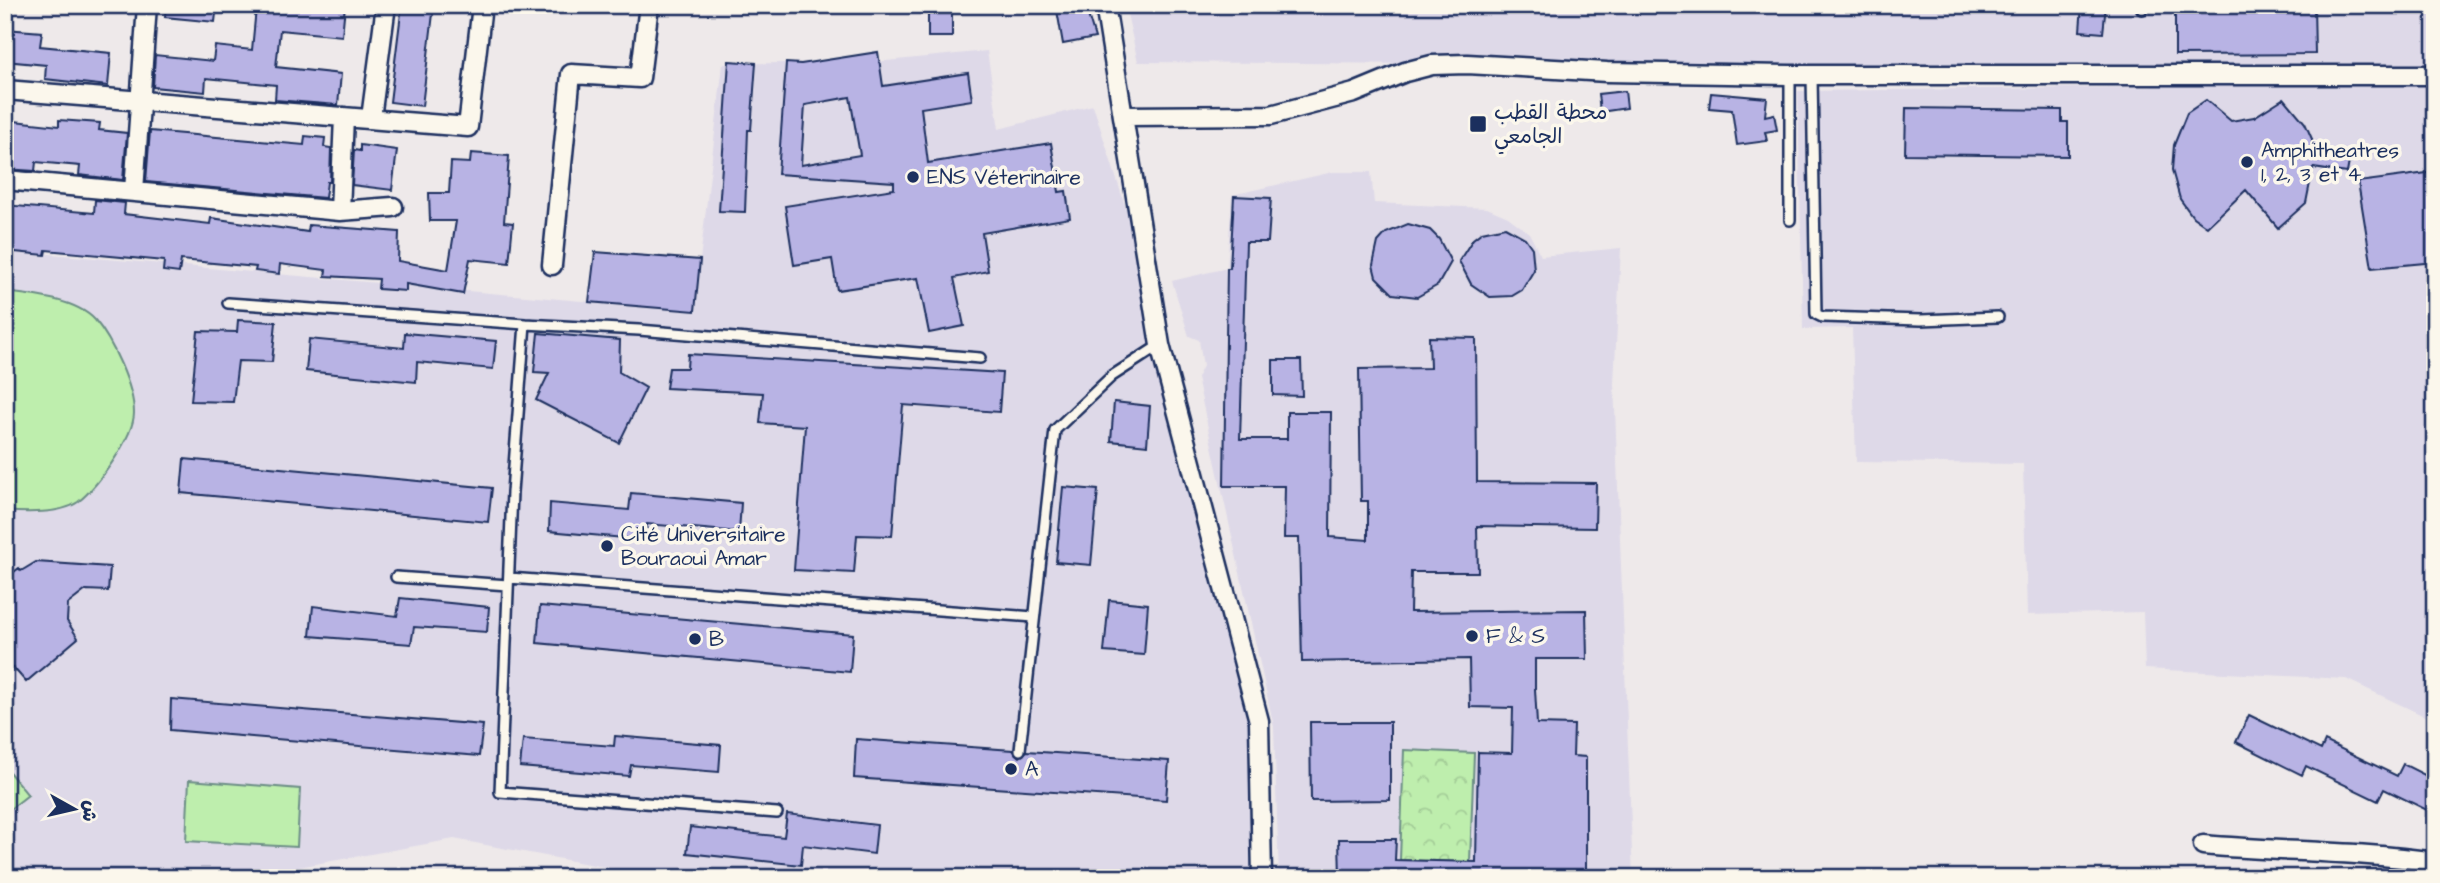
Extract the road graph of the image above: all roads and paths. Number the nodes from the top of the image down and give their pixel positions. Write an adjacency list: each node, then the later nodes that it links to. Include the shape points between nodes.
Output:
1 (147, 5): 10 (street)
2 (386, 5): 13 (street)
3 (482, 5): 13 (street, via 468,127)
4 (649, 5): 19 (street, via 640,78 571,74)
5 (1105, 5): 11 (street)
6 (1790, 75): 7 (street); 11 (street, via 1432,65 1326,102 1271,115); 18 (lane)
7 (1812, 75): 8 (street); 21 (lane, via 1816,314)
8 (2435, 75)
9 (5, 90): 10 (street)
10 (139, 100): 12 (street); 15 (street)
11 (1123, 116): 23 (street)
12 (344, 117): 13 (street); 17 (street)
13 (371, 118)
14 (5, 180): 15 (street)
15 (134, 191): 17 (street)
16 (393, 207): 17 (street)
17 (340, 211)
18 (1790, 220)
19 (552, 265)
20 (228, 303): 22 (lane)
21 (1998, 317)
22 (525, 324): 24 (lane); 26 (lane)
23 (1160, 345): 27 (lane, via 1112,376 1055,430); 32 (street, via 1259,721)
24 (980, 358)
25 (396, 577): 26 (lane)
26 (508, 581): 27 (lane); 29 (lane, via 500,792)
27 (1034, 617): 28 (lane)
28 (1020, 750)
29 (777, 813)
30 (2203, 845): 31 (street, via 2369,853)
31 (2435, 862)
32 (1262, 878)

